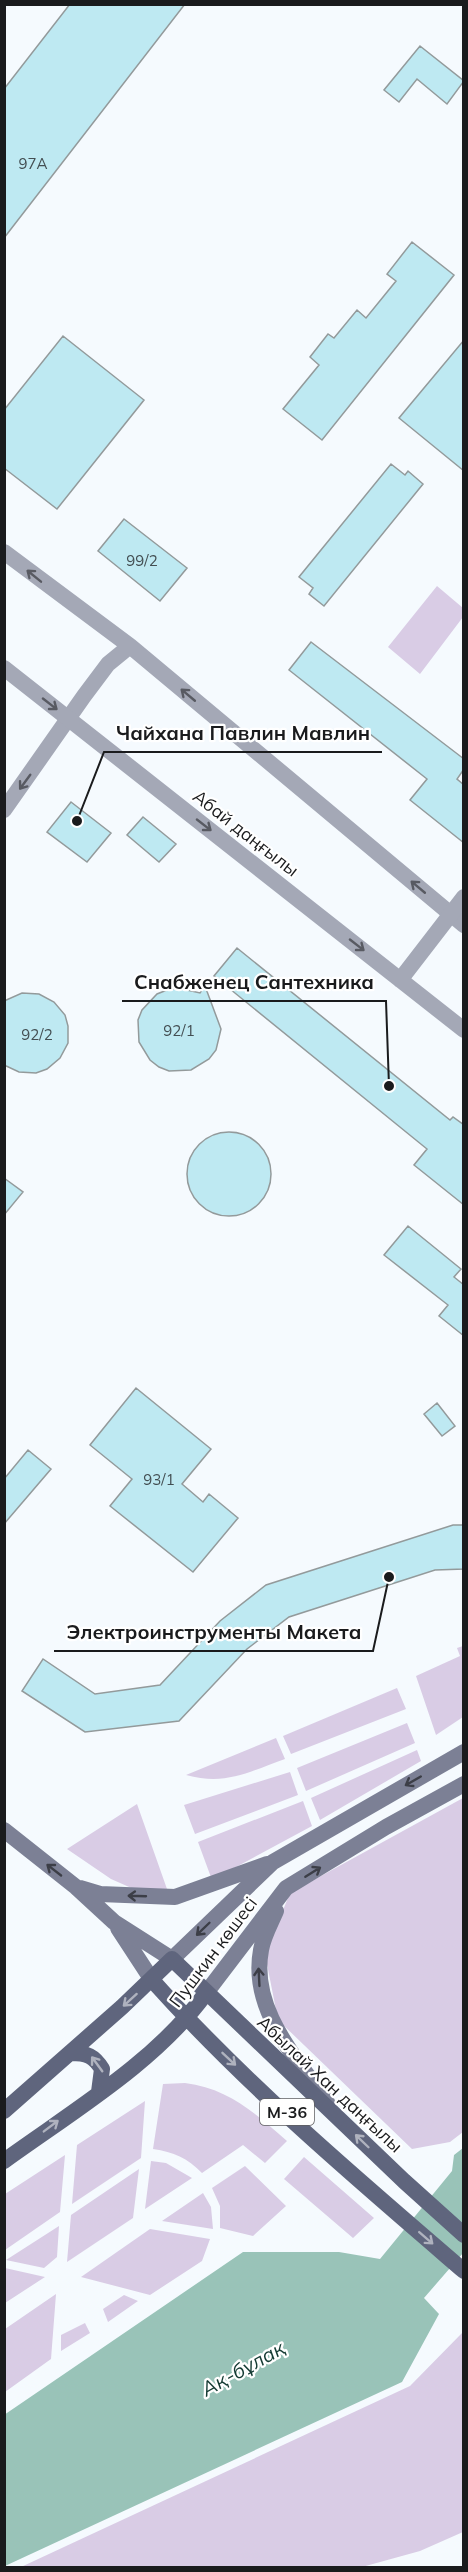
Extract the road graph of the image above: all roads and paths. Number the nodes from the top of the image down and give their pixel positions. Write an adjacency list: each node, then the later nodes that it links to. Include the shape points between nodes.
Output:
1 (4, 552): 2 (street, one-way to 1)
2 (130, 646): 4 (street, via 108,664); 7 (street, one-way to 2)
3 (4, 668): 4 (street, Абай даңғылы, one-way to 4)
4 (70, 719): 5 (street, one-way to 5); 8 (street, Абай даңғылы, one-way to 8)
5 (4, 810)
6 (464, 897): 7 (street)
7 (457, 919): 8 (street)
8 (400, 980): 9 (street, Абай даңғылы)
9 (464, 1030)
10 (464, 1752): 13 (main road, Пушкин көшесі, one-way to 13)
11 (464, 1784): 15 (main road, Пушкин көшесі, one-way to 11)
12 (4, 1830): 14 (main road, one-way to 12)
13 (273, 1862): 14 (main road, one-way to 14, via 175,1897 100,1894); 17 (main road, Пушкин көшесі, one-way to 17)
14 (76, 1887): 16 (main road)
15 (286, 1888): 19 (main road, Пушкин көшесі); 24 (main road, one-way to 15, via 271,2020 258,1980 261,1947)
16 (114, 1923): 17 (main road); 18 (main road)
17 (172, 1959): 18 (main road, Пушкин көшесі); 19 (main road, Абылай Хан даңғылы / M-36)
18 (152, 1980): 20 (main road); 21 (main road, Пушкин көшесі, one-way to 21)
19 (206, 1993): 20 (main road, Пушкин көшесі); 24 (main road, Абылай Хан даңғылы / M-36)
20 (187, 2019): 22 (main road, Пушкин көшесі, via 156,2049); 27 (main road, M-36, one-way to 27)
21 (71, 2053): 22 (main road, one-way to 21, via 102,2070 96,2059 89,2054); 23 (main road, Пушкин көшесі)
22 (99, 2092): 25 (main road, Пушкин көшесі, one-way to 22)
23 (4, 2110)
24 (338, 2118): 26 (main road, Абылай Хан даңғылы / M-36, one-way to 24)
25 (4, 2161)
26 (464, 2235)
27 (464, 2271)

